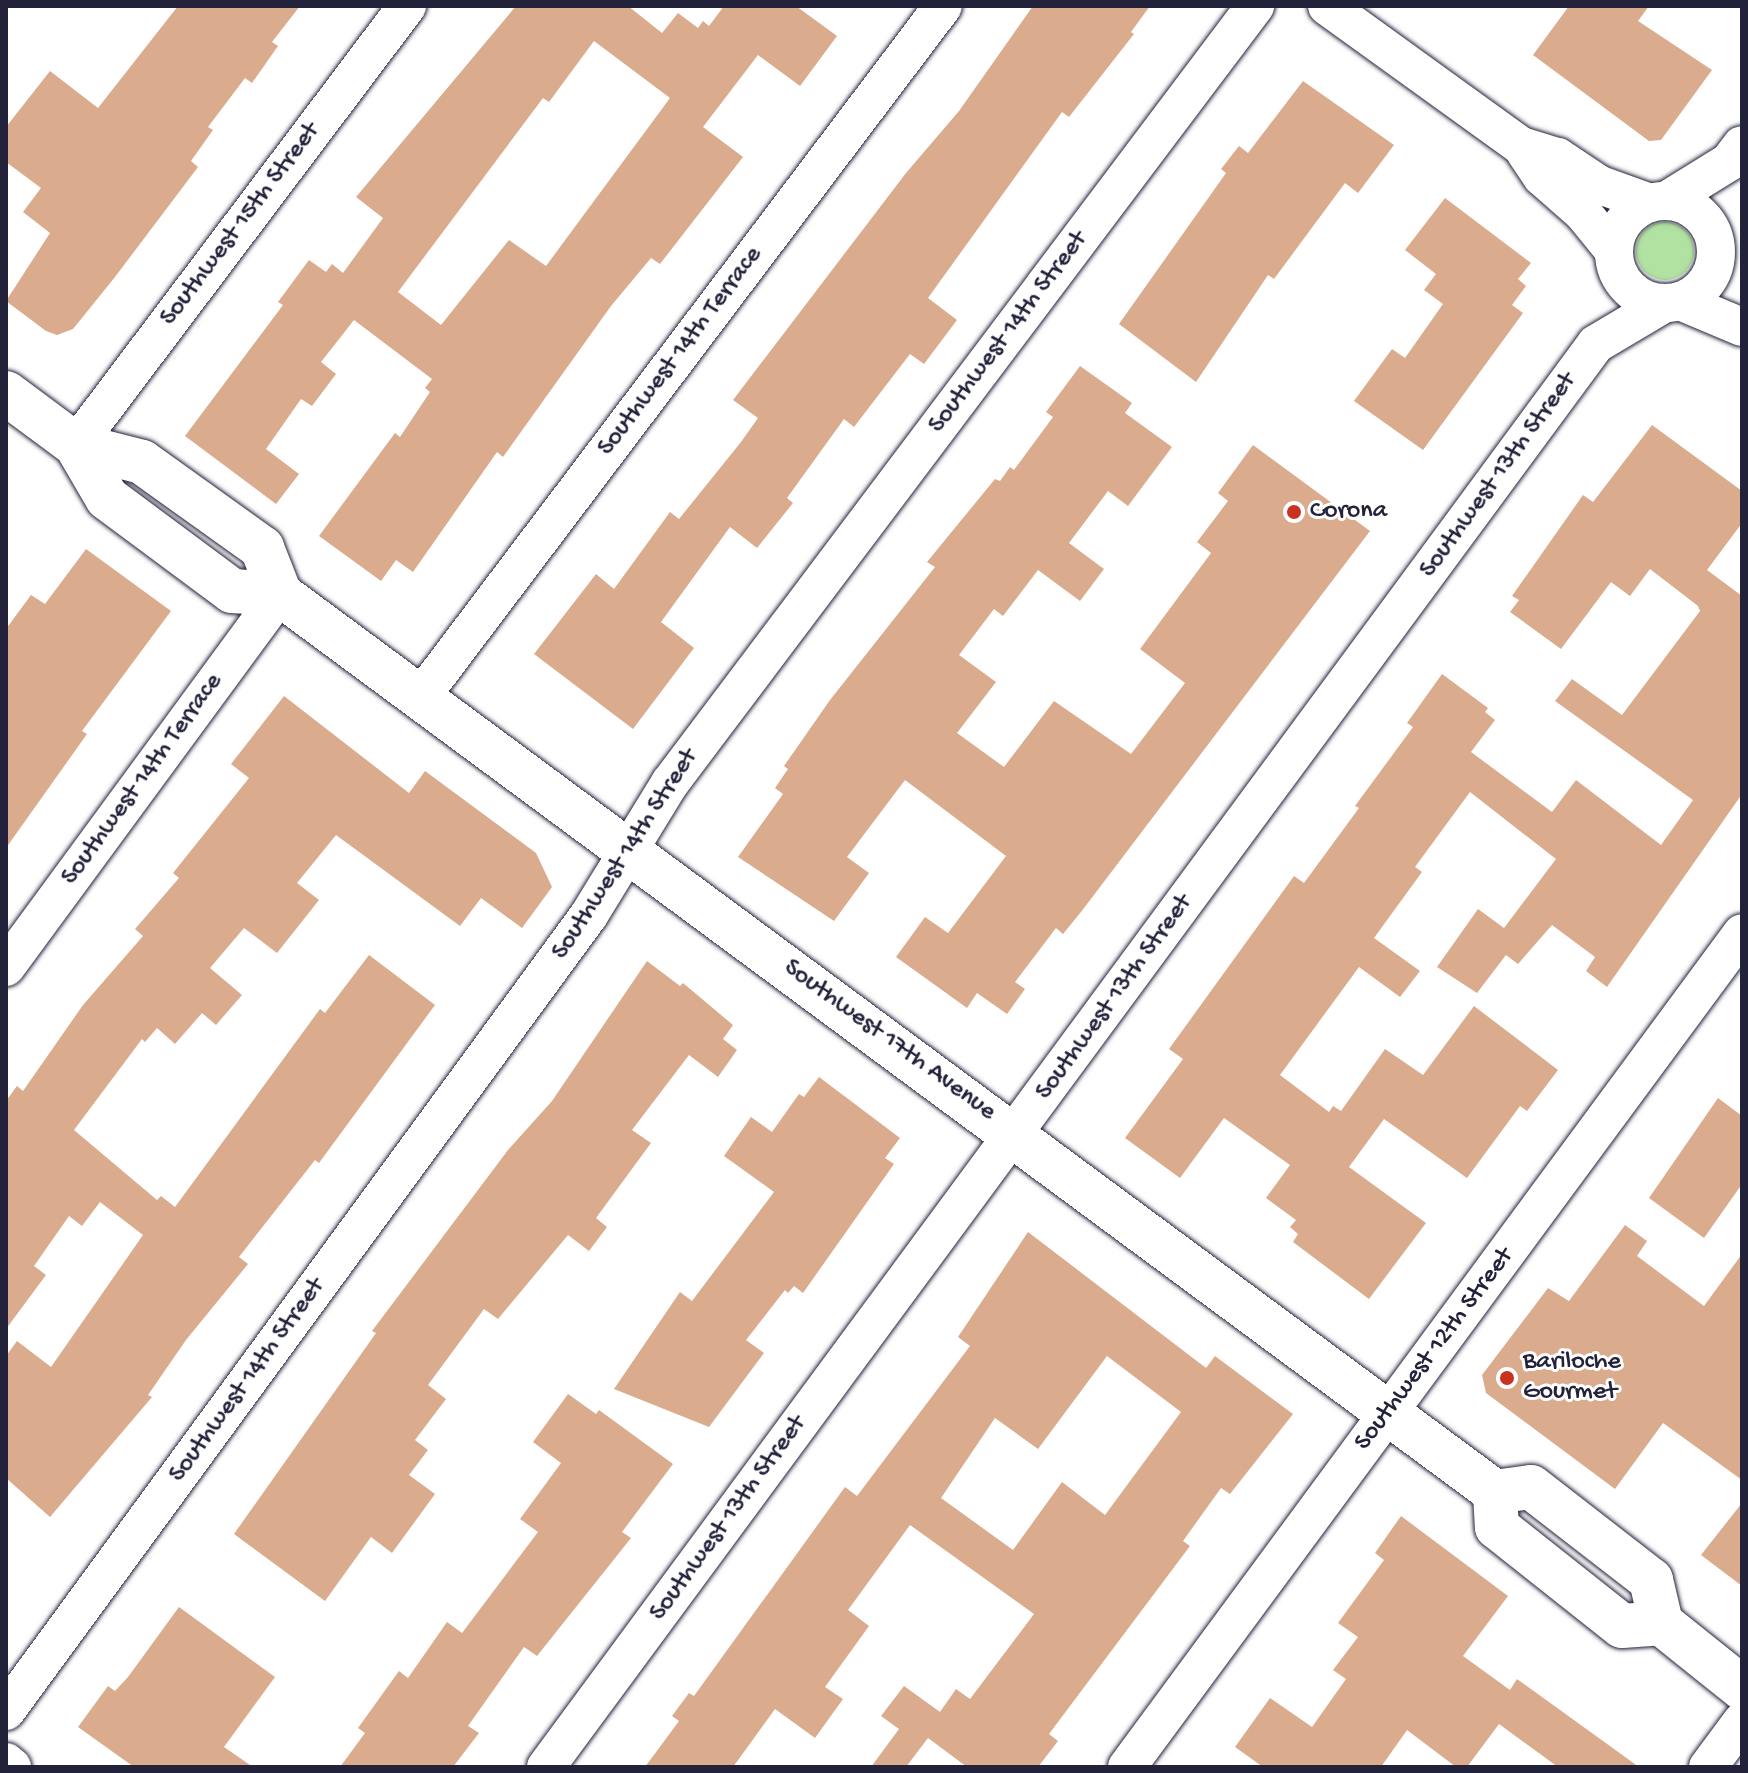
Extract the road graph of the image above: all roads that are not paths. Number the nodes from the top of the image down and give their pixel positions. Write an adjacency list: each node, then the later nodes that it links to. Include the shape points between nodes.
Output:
1 (407, 6): 15 (street, Southwest 15th Street)
2 (943, 6): 17 (street, Southwest 14th Terrace)
3 (1255, 6): 18 (street, Southwest 14th Street, via 670,783)
4 (1327, 6): 5 (street)
5 (1521, 146): 7 (street, via 1558,157 1600,185); 9 (street, via 1542,177 1583,213)
6 (1736, 154): 7 (street); 8 (street)
7 (1658, 202): 8 (street, via 1696,211); 9 (street, via 1624,221)
8 (1715, 244): 10 (street); 11 (street, via 1706,282)
9 (1615, 260): 11 (street, via 1635,294); 13 (street, Southwest 13th Street)
10 (1742, 286)
11 (1672, 302): 12 (street); 13 (street, Southwest 13th Street)
12 (1742, 327)
13 (1596, 344): 21 (street, Southwest 13th Street)
14 (6, 393): 15 (main road)
15 (76, 445): 16 (main road, via 142,462 262,548)
16 (280, 594): 17 (main road, Southwest 17th Avenue); 20 (street, Southwest 14th Terrace)
17 (420, 698): 18 (main road, Southwest 17th Avenue)
18 (631, 851): 21 (main road, Southwest 17th Avenue); 24 (street, Southwest 14th Street)
19 (1742, 933): 22 (street, Southwest 12th Street)
20 (6, 967)
21 (1015, 1134): 22 (main road, Southwest 17th Avenue); 28 (street, Southwest 13th Street)
22 (1391, 1412): 23 (main road, Southwest 17th Avenue, via 1495,1492 1531,1487 1651,1580 1661,1623); 29 (street, Southwest 12th Street)
23 (1742, 1688)
24 (6, 1711)
25 (1742, 1721): 30 (street)
26 (6, 1762): 27 (street)
27 (12, 1767)
28 (546, 1767)
29 (1127, 1767)
30 (1708, 1767)

